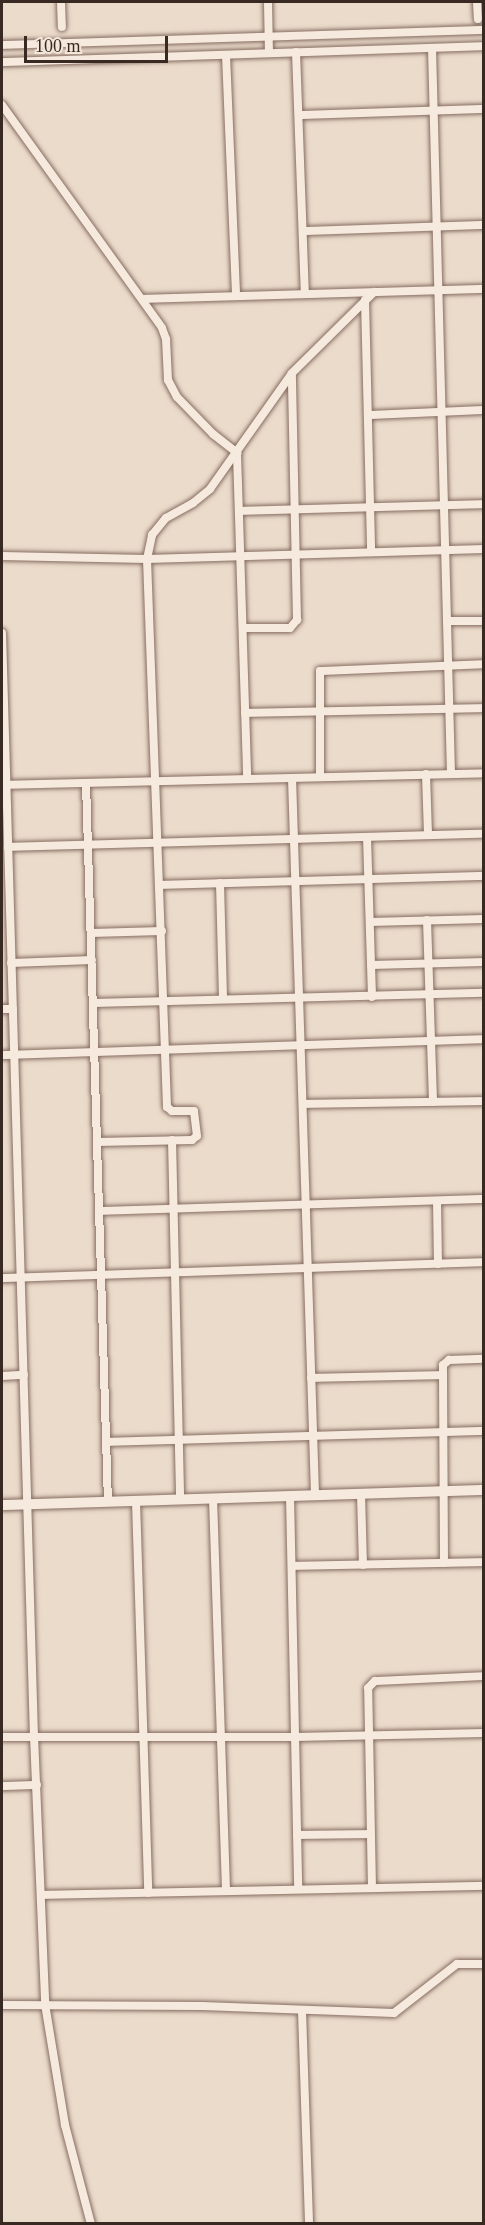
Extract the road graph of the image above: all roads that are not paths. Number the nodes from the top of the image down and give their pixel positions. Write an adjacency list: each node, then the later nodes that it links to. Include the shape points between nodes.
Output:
1 (61, 2): 5 (street)
2 (268, 2): 7 (street)
3 (477, 2): 4 (street)
4 (478, 19)
5 (62, 27)
6 (483, 30): 7 (street)
7 (269, 36): 8 (street); 12 (street)
8 (2, 45)
9 (483, 46): 10 (street)
10 (432, 48): 11 (street); 17 (street)
11 (296, 52): 12 (street); 18 (street)
12 (269, 53): 13 (street)
13 (226, 55): 14 (street); 26 (street)
14 (2, 62)
15 (2, 105): 27 (street, via 78,214)
16 (483, 109): 17 (street)
17 (434, 111): 18 (street); 20 (street)
18 (299, 115): 21 (street)
19 (483, 225): 20 (street)
20 (437, 226): 21 (street); 23 (street)
21 (303, 231): 25 (street)
22 (483, 289): 23 (street)
23 (438, 290): 24 (street); 31 (street)
24 (374, 292): 25 (street); 28 (street)
25 (305, 294): 26 (street)
26 (236, 296): 27 (street)
27 (144, 299): 33 (street, via 166,339 171,389 186,408)
28 (365, 300): 29 (street); 32 (street)
29 (292, 373): 33 (street); 37 (street)
30 (483, 410): 31 (street)
31 (441, 412): 32 (street); 35 (street)
32 (369, 415): 36 (street)
33 (237, 453): 38 (street); 45 (street, via 210,489 154,529)
34 (483, 504): 35 (street)
35 (444, 506): 36 (street); 40 (street)
36 (370, 507): 37 (street); 41 (street)
37 (294, 510): 38 (street); 42 (street)
38 (240, 511): 44 (street)
39 (483, 549): 40 (street)
40 (445, 550): 41 (street); 46 (street)
41 (371, 551): 42 (street)
42 (296, 554): 44 (street); 48 (street, via 294,625)
43 (2, 556): 45 (street)
44 (242, 557): 45 (street); 48 (street)
45 (147, 559): 62 (street)
46 (447, 621): 47 (street); 50 (street)
47 (483, 621)
48 (243, 628): 55 (street)
49 (2, 633): 64 (street)
50 (448, 664): 51 (street); 53 (street); 54 (street, via 322,669)
51 (483, 664)
52 (483, 708): 53 (street)
53 (450, 710): 54 (street); 58 (street)
54 (319, 711): 55 (street); 59 (street)
55 (245, 713): 61 (street)
56 (483, 773): 58 (street)
57 (426, 774): 58 (street); 59 (street); 66 (street)
58 (451, 774)
59 (320, 777): 60 (street)
60 (292, 778): 61 (street); 68 (street)
61 (248, 779): 62 (street)
62 (157, 781): 63 (street); 69 (street)
63 (86, 783): 64 (street); 70 (street)
64 (4, 785): 71 (street)
65 (483, 834): 66 (street)
66 (428, 835): 67 (street)
67 (367, 837): 68 (street); 73 (street)
68 (294, 839): 69 (street); 74 (street)
69 (159, 843): 70 (street); 76 (street)
70 (88, 845): 71 (street); 81 (street)
71 (8, 847): 84 (street)
72 (483, 876): 73 (street)
73 (368, 879): 74 (street); 79 (street)
74 (296, 882): 75 (street); 90 (street)
75 (220, 883): 76 (street); 91 (street)
76 (161, 885): 80 (street)
77 (483, 919): 78 (street)
78 (427, 920): 79 (street); 85 (street)
79 (370, 922): 86 (street)
80 (162, 931): 81 (street); 92 (street)
81 (91, 933): 82 (street)
82 (92, 960): 84 (street); 93 (street)
83 (483, 962): 85 (street)
84 (11, 963): 94 (street)
85 (429, 963): 86 (street); 88 (street)
86 (371, 965): 89 (street)
87 (483, 993): 88 (street)
88 (429, 995): 89 (street); 97 (street)
89 (372, 997): 90 (street)
90 (299, 998): 91 (street); 98 (street)
91 (223, 999): 92 (street)
92 (165, 1001): 93 (street); 99 (street)
93 (93, 1003): 100 (street)
94 (13, 1009): 95 (street); 102 (street)
95 (2, 1010)
96 (483, 1039): 97 (street)
97 (430, 1041): 98 (street); 104 (street)
98 (300, 1045): 99 (street); 105 (street)
99 (166, 1049): 100 (street); 106 (street, via 167,1107 196,1114 195,1138)
100 (94, 1052): 102 (street); 107 (street)
101 (2, 1054): 102 (street)
102 (14, 1054): 118 (street)
103 (483, 1101): 104 (street)
104 (433, 1102): 105 (street)
105 (303, 1104): 110 (street)
106 (172, 1140): 107 (street); 111 (street)
107 (97, 1142): 112 (street)
108 (483, 1199): 109 (street)
109 (436, 1201): 110 (street); 114 (street)
110 (306, 1206): 111 (street); 115 (street)
111 (173, 1209): 112 (street); 116 (street)
112 (99, 1211): 117 (street)
113 (483, 1262): 114 (street)
114 (438, 1264): 115 (street)
115 (308, 1268): 116 (street); 124 (street)
116 (176, 1271): 117 (street); 128 (street)
117 (101, 1275): 118 (street); 129 (street)
118 (21, 1277): 119 (street); 121 (street)
119 (2, 1278)
120 (483, 1359): 122 (street, via 449,1360 443,1365)
121 (24, 1375): 123 (street); 139 (street)
122 (443, 1375): 124 (street); 126 (street)
123 (2, 1376)
124 (311, 1378): 127 (street)
125 (483, 1431): 126 (street)
126 (443, 1432): 127 (street); 131 (street)
127 (313, 1435): 128 (street); 133 (street)
128 (179, 1440): 129 (street); 135 (street)
129 (106, 1443): 138 (street)
130 (483, 1490): 131 (street)
131 (443, 1491): 132 (street); 142 (street)
132 (361, 1494): 133 (street); 143 (street)
133 (315, 1495): 134 (street)
134 (290, 1496): 136 (street); 144 (street)
135 (180, 1498): 136 (street); 137 (street)
136 (213, 1498): 151 (street)
137 (136, 1501): 138 (street); 148 (street)
138 (108, 1502): 139 (street)
139 (28, 1504): 140 (street); 147 (street)
140 (2, 1505)
141 (483, 1562): 142 (street)
142 (444, 1563): 143 (street)
143 (363, 1565): 144 (street)
144 (292, 1566): 152 (street)
145 (483, 1676): 149 (street, via 375,1681 368,1688)
146 (483, 1734): 149 (street)
147 (34, 1736): 148 (street); 150 (street); 153 (street)
148 (144, 1736): 151 (street); 161 (street)
149 (368, 1736): 152 (street); 156 (street)
150 (2, 1737)
151 (222, 1737): 152 (street); 160 (street)
152 (295, 1737): 155 (street)
153 (37, 1785): 154 (street); 162 (street)
154 (2, 1786)
155 (297, 1834): 156 (street); 159 (street)
156 (370, 1834): 158 (street)
157 (483, 1886): 158 (street)
158 (372, 1888): 159 (street)
159 (298, 1889): 160 (street)
160 (226, 1891): 161 (street)
161 (148, 1893): 162 (street)
162 (41, 1895): 164 (street)
163 (483, 1964): 166 (street, via 457,1964 394,2013)
164 (45, 2004): 165 (street); 166 (street); 167 (street, via 65,2126)
165 (2, 2005)
166 (302, 2011): 168 (street)
167 (91, 2223)
168 (309, 2223)

